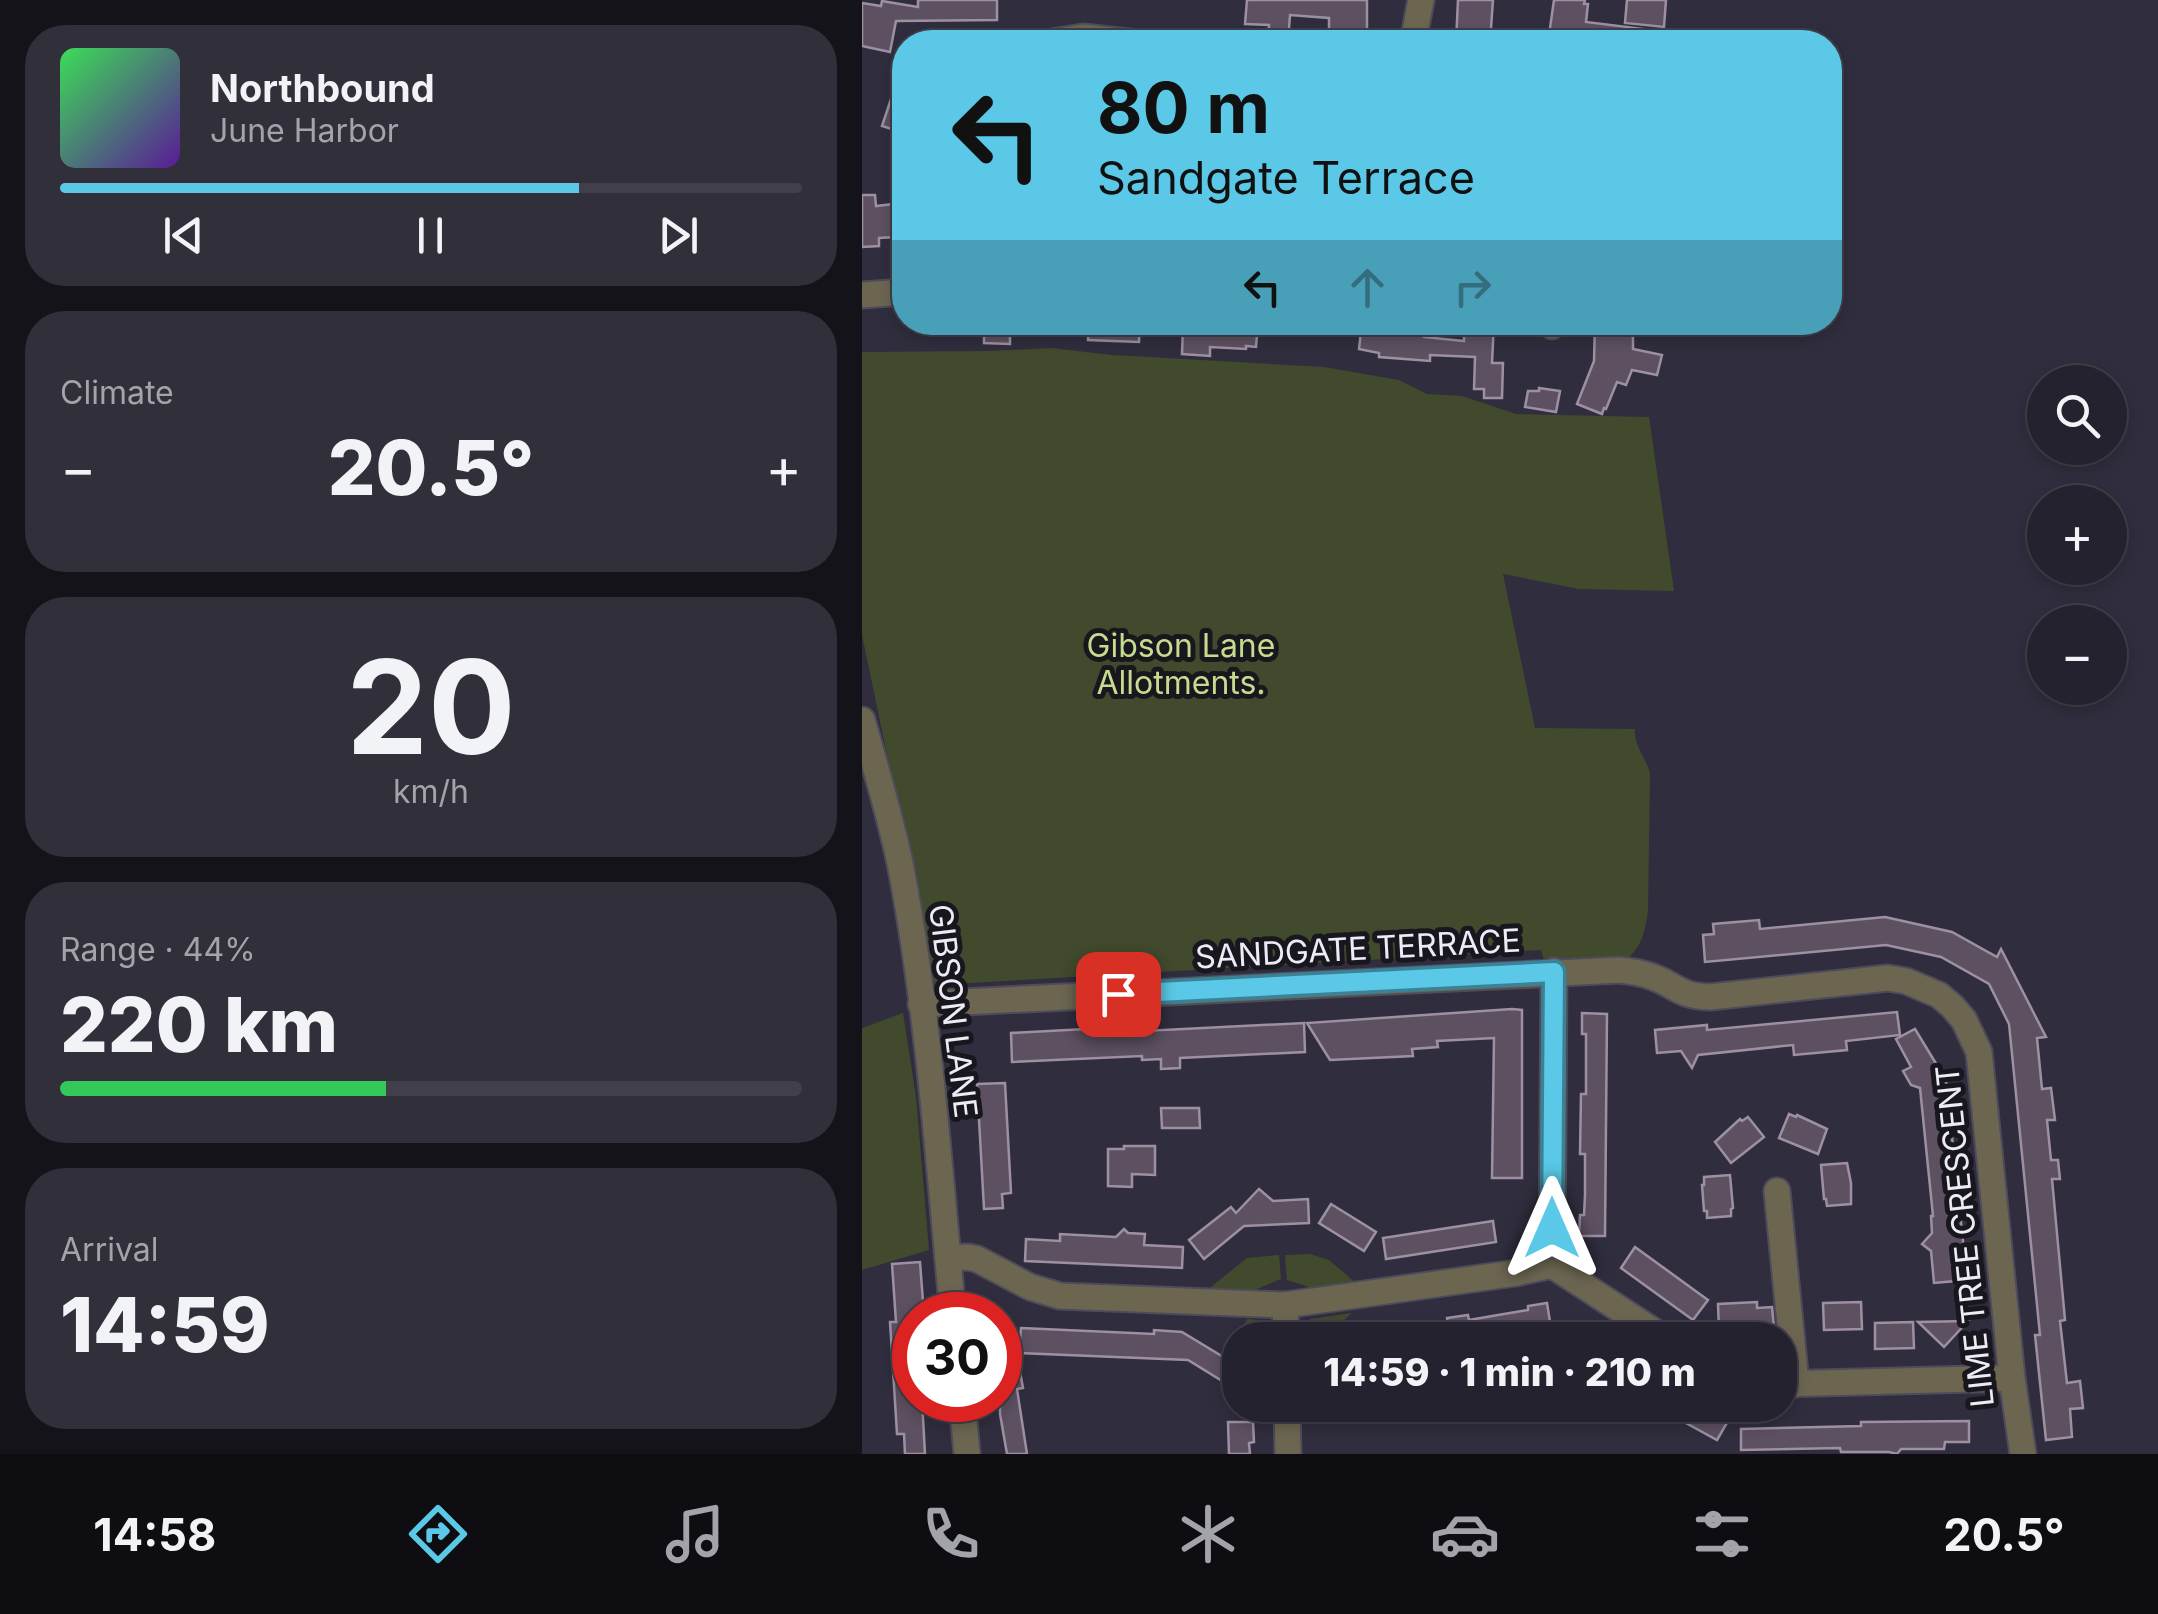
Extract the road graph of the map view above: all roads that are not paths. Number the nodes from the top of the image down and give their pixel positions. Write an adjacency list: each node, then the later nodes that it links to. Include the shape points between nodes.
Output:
1 (1421, 0): 2 (street)
2 (1415, 30)
3 (892, 293): 4 (street)
4 (862, 295)
5 (862, 720): 8 (street, GIBSON LANE, via 901,868)
6 (1619, 970): 7 (street, SANDGATE TERRACE); 17 (street, LIME TREE CRESCENT, via 1710,997 1888,978 1923,986 1952,1006 1979,1052)
7 (1554, 972): 8 (street, SANDGATE TERRACE); 11 (street)
8 (921, 1004): 10 (street, GIBSON LANE)
9 (1776, 1190): 16 (street)
10 (948, 1258): 12 (street, GIBSON LANE); 13 (street, via 978,1259 1060,1296)
11 (1552, 1265): 13 (street); 15 (street)
12 (952, 1292)
13 (1285, 1305): 14 (street)
14 (1285, 1322)
15 (1639, 1322)
16 (1784, 1322)
17 (2012, 1378): 18 (street); 23 (street, LIME TREE CRESCENT)
18 (1797, 1384)
19 (964, 1422): 21 (street)
20 (1287, 1422): 22 (street)
21 (967, 1454)
22 (1288, 1454)
23 (2023, 1454)

